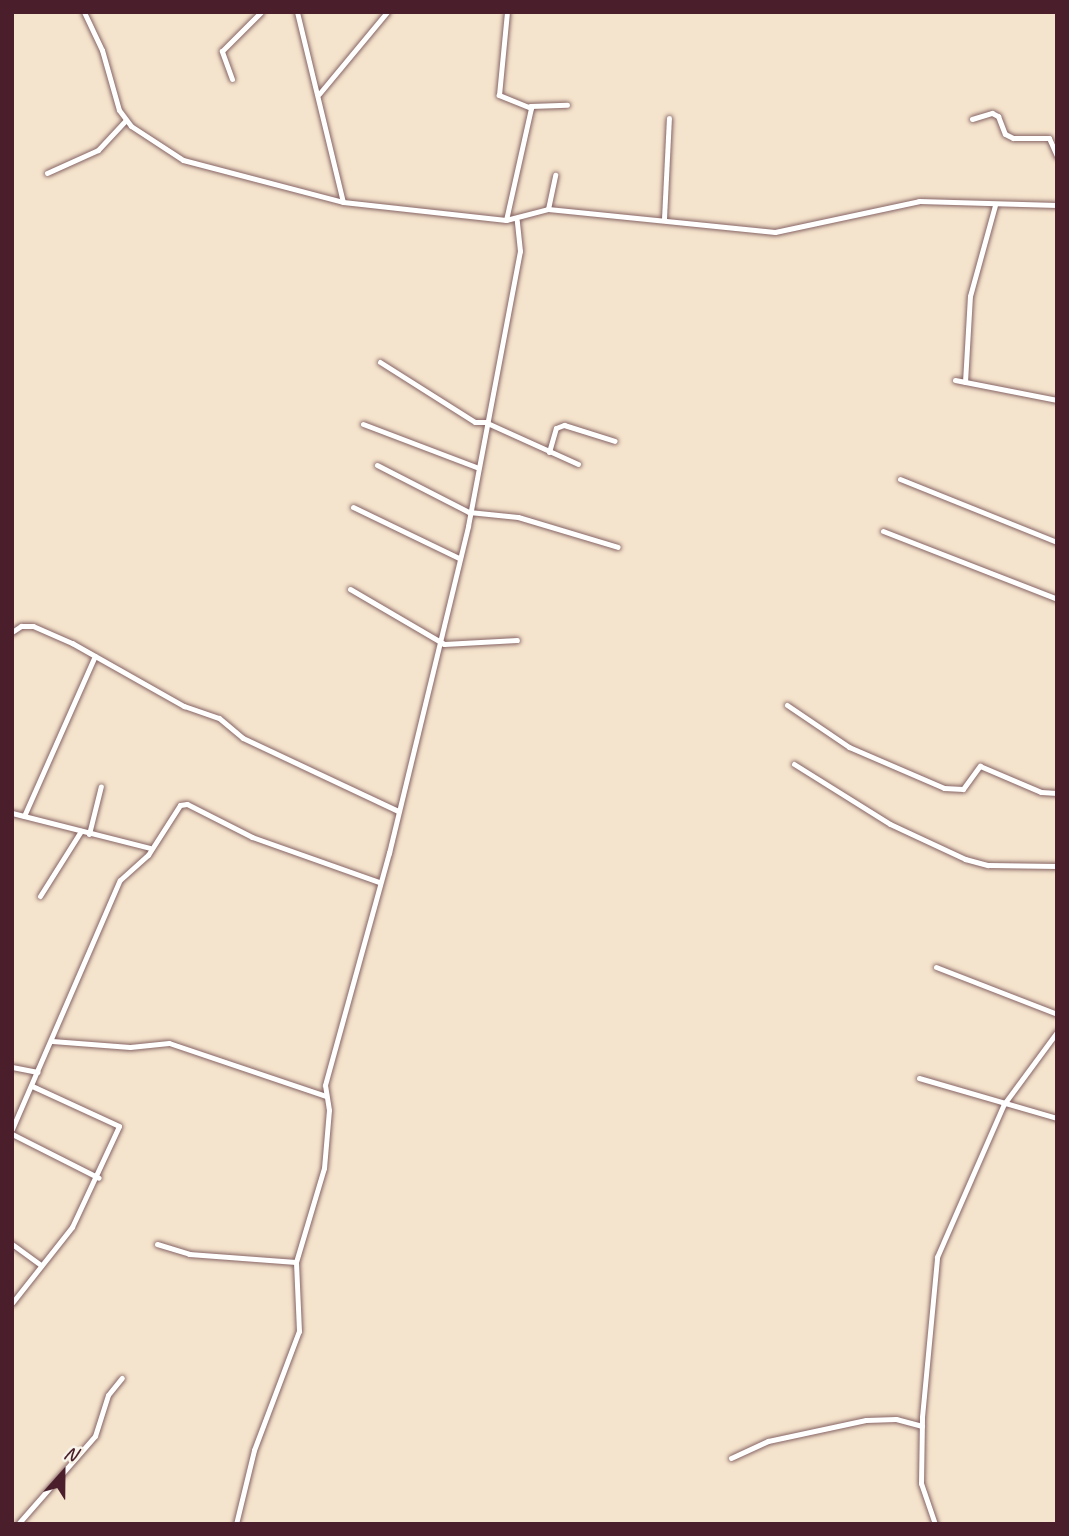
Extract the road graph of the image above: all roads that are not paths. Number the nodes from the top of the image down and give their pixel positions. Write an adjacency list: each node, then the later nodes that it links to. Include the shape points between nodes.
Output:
1 (84, 12): 12 (street)
2 (261, 12): 6 (street, via 222,51)
3 (297, 12): 7 (street)
4 (387, 12): 7 (street)
5 (507, 12): 9 (street, via 499,95)
6 (232, 79)
7 (319, 94): 16 (street)
8 (567, 105): 9 (street)
9 (530, 106): 21 (street)
10 (668, 118): 20 (street)
11 (972, 119): 13 (street, via 992,113 998,116 1005,134 1013,138 1052,139)
12 (125, 121): 14 (street, via 98,150); 16 (street, via 183,160)
13 (1057, 156)
14 (47, 173)
15 (555, 175): 19 (street)
16 (343, 202): 21 (street)
17 (995, 205): 18 (street); 20 (street, via 919,201 775,232); 25 (street, via 970,296)
18 (1057, 205)
19 (548, 209): 20 (street); 22 (street)
20 (664, 219)
21 (506, 220): 22 (street)
22 (517, 220): 27 (street, via 520,251 509,292 500,369)
23 (380, 362): 27 (street, via 475,422)
24 (955, 380): 25 (street)
25 (965, 382): 26 (street)
26 (1057, 400)
27 (485, 422): 30 (street); 33 (street)
28 (363, 424): 33 (street)
29 (615, 441): 30 (street, via 564,425 556,428)
30 (549, 452): 31 (street)
31 (578, 464)
32 (377, 465): 36 (street)
33 (476, 467): 36 (street)
34 (900, 479): 38 (street)
35 (354, 507): 40 (street)
36 (469, 512): 39 (street, via 519,517); 40 (street)
37 (883, 531): 42 (street)
38 (1057, 542)
39 (618, 547)
40 (459, 558): 45 (street)
41 (350, 589): 45 (street)
42 (1057, 599)
43 (12, 632): 46 (street, via 33,626)
44 (517, 640): 45 (street)
45 (437, 641): 51 (street)
46 (95, 656): 51 (street, via 184,706 219,718 243,738); 53 (street)
47 (788, 705): 50 (street, via 849,747 944,788 963,789 980,766 1041,792)
48 (794, 764): 57 (street, via 939,849 988,865)
49 (101, 786): 55 (street)
50 (1057, 793)
51 (398, 811): 58 (street)
52 (12, 813): 53 (street)
53 (24, 816): 54 (street)
54 (81, 831): 55 (street); 59 (street)
55 (89, 834): 56 (street)
56 (150, 848): 58 (street, via 173,811 187,804 252,837); 63 (street, via 120,880)
57 (1057, 866)
58 (379, 883): 68 (street, via 329,1065)
59 (40, 896)
60 (936, 967): 61 (street)
61 (1057, 1014)
62 (1057, 1032): 69 (street)
63 (52, 1041): 65 (street); 68 (street, via 130,1047 169,1043)
64 (12, 1067): 65 (street)
65 (38, 1072): 67 (street)
66 (919, 1078): 69 (street)
67 (32, 1086): 71 (street); 73 (street, via 119,1126)
68 (326, 1096): 76 (street, via 324,1168)
69 (1004, 1104): 70 (street); 80 (street, via 937,1257)
70 (1057, 1118)
71 (12, 1129)
72 (12, 1135): 73 (street)
73 (99, 1178): 77 (street, via 72,1227)
74 (12, 1244): 77 (street)
75 (157, 1244): 76 (street, via 189,1254)
76 (296, 1262): 83 (street, via 297,1340 254,1450)
77 (41, 1265): 78 (street)
78 (12, 1303)
79 (122, 1378): 82 (street, via 108,1395 95,1436)
80 (922, 1426): 81 (street, via 896,1419 866,1420 768,1441); 84 (street, via 921,1483)
81 (731, 1458)
82 (18, 1524)
83 (236, 1524)
84 (935, 1524)

